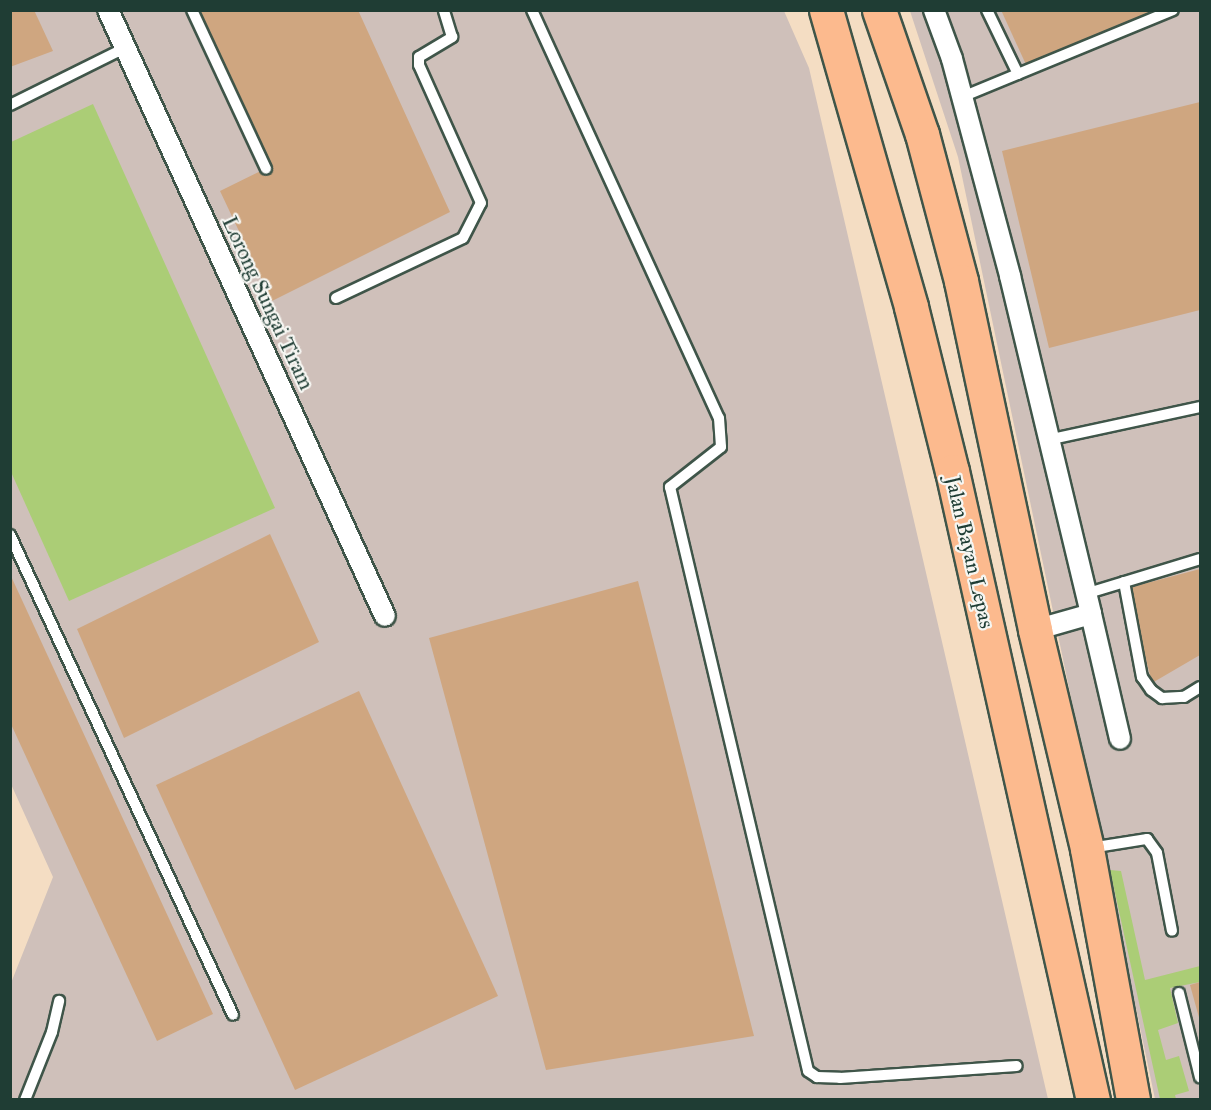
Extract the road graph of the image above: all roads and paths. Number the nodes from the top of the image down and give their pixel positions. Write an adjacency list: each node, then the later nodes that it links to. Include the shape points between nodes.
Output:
1 (108, 10): 10 (street, Lorong Sungai Tiram)
2 (192, 10): 14 (lane)
3 (444, 10): 15 (lane, via 452,37 419,57 419,65 482,203 463,238)
4 (532, 10): 32 (lane, via 719,418 721,447 670,487 808,1071 817,1077 840,1078)
5 (826, 10): 35 (highway, Jalan Bayan Lepas, via 911,307 952,471)
6 (879, 10): 24 (highway, via 922,134 962,281)
7 (934, 10): 12 (street)
8 (987, 10): 11 (lane)
9 (1173, 10): 11 (lane)
10 (125, 48): 13 (lane); 23 (street, Lorong Sungai Tiram)
11 (1018, 74): 12 (lane)
12 (962, 97): 17 (street, via 1010,276)
13 (10, 105)
14 (266, 169)
15 (336, 298)
16 (1200, 407): 17 (lane)
17 (1047, 440): 21 (street)
18 (10, 536): 31 (lane)
19 (1200, 559): 20 (lane)
20 (1124, 582): 21 (lane); 25 (lane, via 1142,677 1151,690 1162,698 1184,697)
21 (1085, 594): 22 (street)
22 (1091, 614): 24 (street); 26 (street)
23 (385, 616)
24 (1035, 630): 27 (highway)
25 (1200, 687)
26 (1120, 740)
27 (1087, 849): 28 (lane, via 1147,839 1156,853); 36 (highway)
28 (1172, 931)
29 (1179, 993): 33 (lane)
30 (59, 1001): 34 (lane)
31 (233, 1016)
32 (1017, 1066)
33 (1200, 1077)
34 (25, 1100)
35 (1094, 1100)
36 (1133, 1100)

